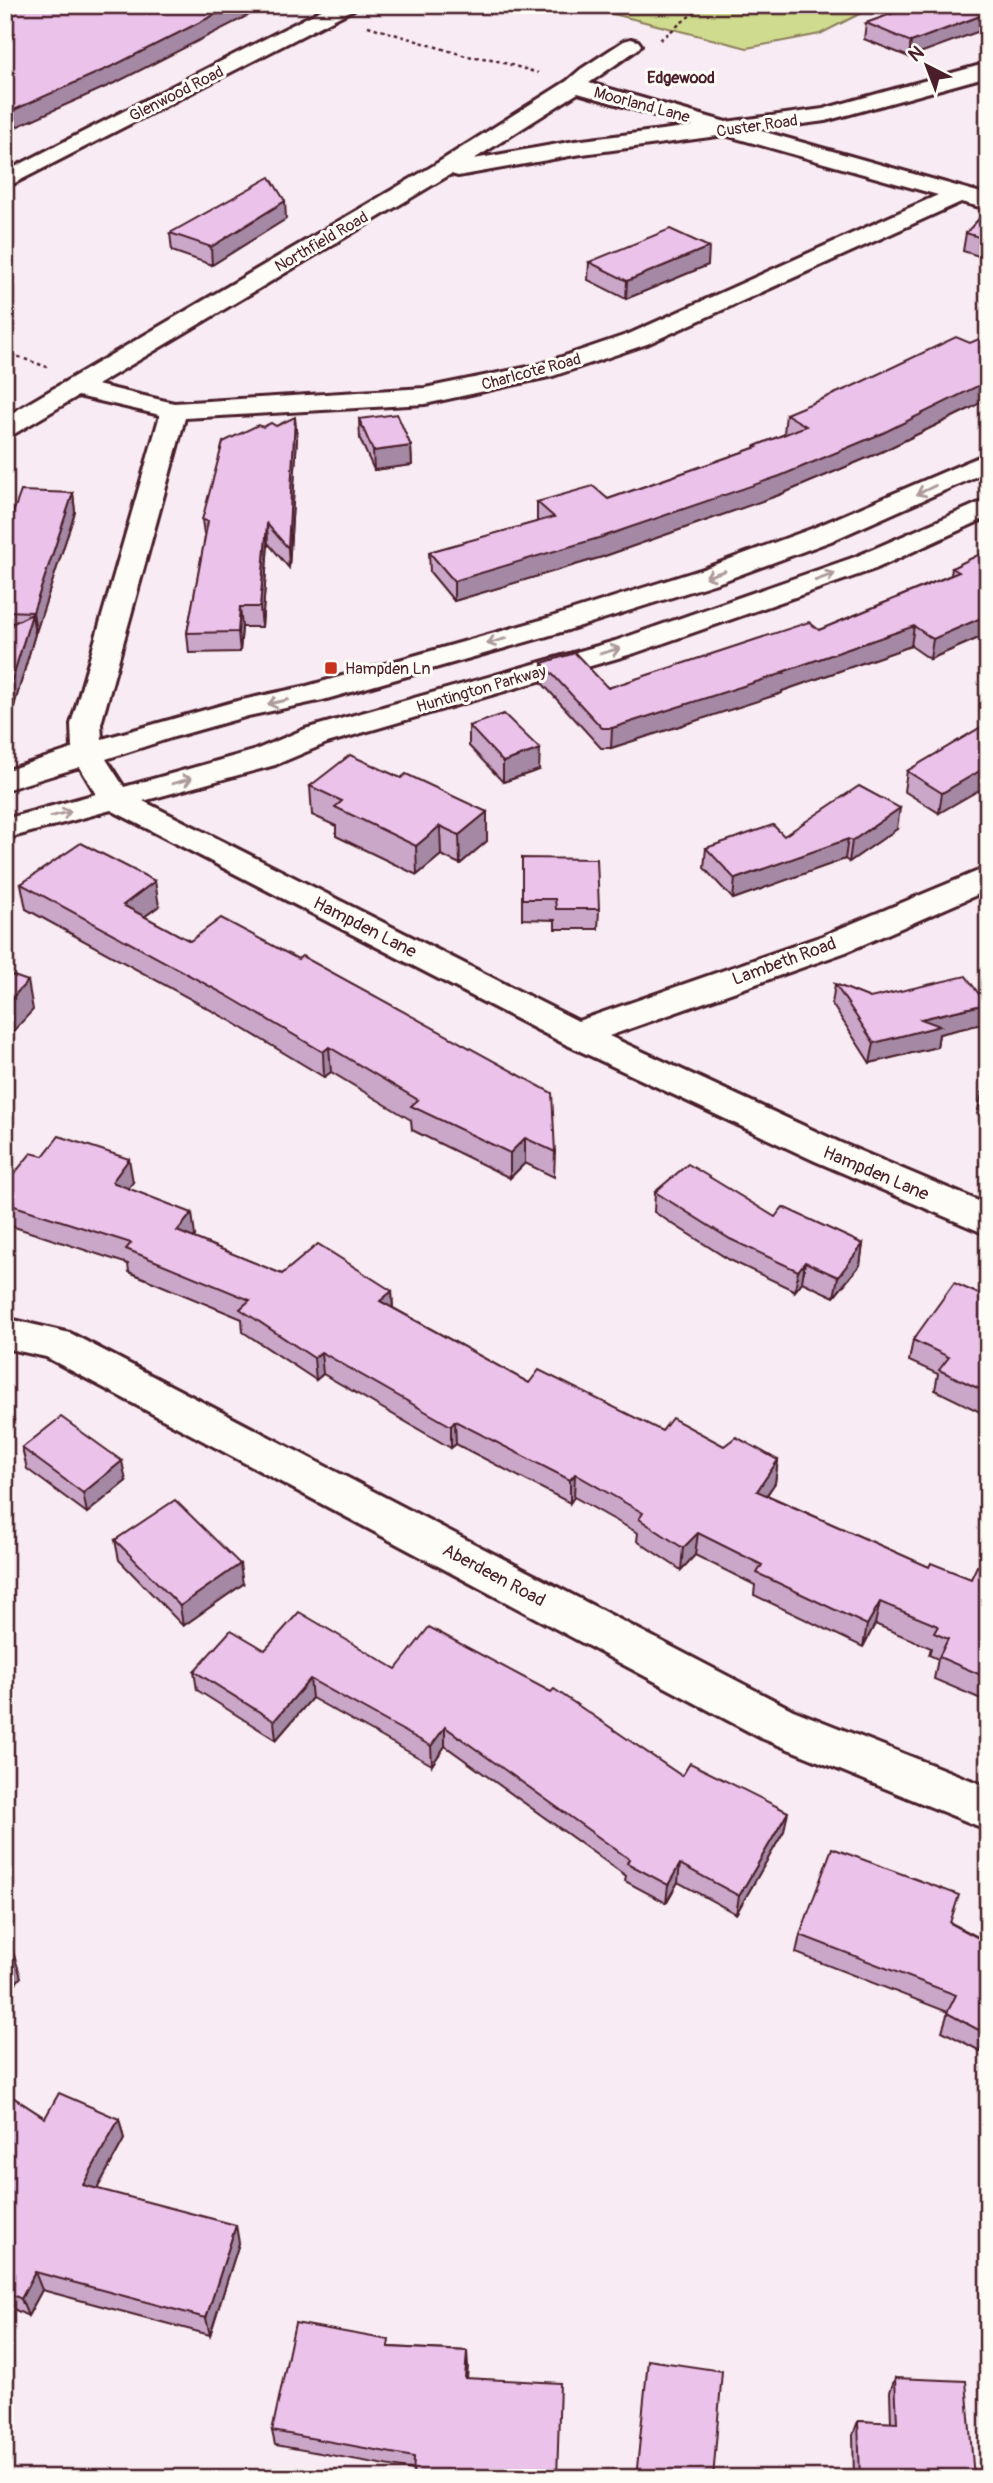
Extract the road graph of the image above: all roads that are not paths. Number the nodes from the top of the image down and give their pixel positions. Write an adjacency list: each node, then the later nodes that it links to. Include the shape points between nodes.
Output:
1 (338, 10): 7 (street, Glenwood Road)
2 (631, 45): 4 (street, Northfield Road)
3 (988, 69): 5 (street, Custer Road, via 825,115)
4 (575, 86): 5 (street, Moorland Lane); 6 (street, Northfield Road)
5 (733, 128): 6 (street, Custer Road, via 575,148); 8 (street, Moorland Lane)
6 (439, 172): 10 (street, Northfield Road)
7 (5, 181)
8 (959, 194): 9 (street, Moorland Lane); 11 (street, Charlcote Road, via 638,339 544,371 425,396)
9 (988, 202)
10 (74, 387): 11 (street, Charlcote Road); 12 (street, Northfield Road)
11 (174, 411): 15 (street, via 86,724)
12 (5, 428)
13 (988, 461): 15 (street, one-way to 15, via 821,535 713,575)
14 (988, 506): 17 (street, Huntington Parkway, one-way to 14, via 733,611 865,563)
15 (88, 755): 16 (street); 17 (street)
16 (5, 781)
17 (116, 800): 18 (street, Huntington Parkway, one-way to 17); 20 (street, Hampden Lane)
18 (5, 829)
19 (988, 877): 20 (street, Lambeth Road, via 834,944)
20 (576, 1035): 21 (street, Hampden Lane)
21 (988, 1221)
22 (5, 1333): 23 (street, Aberdeen Road, via 56,1344 777,1724)
23 (988, 1809)

